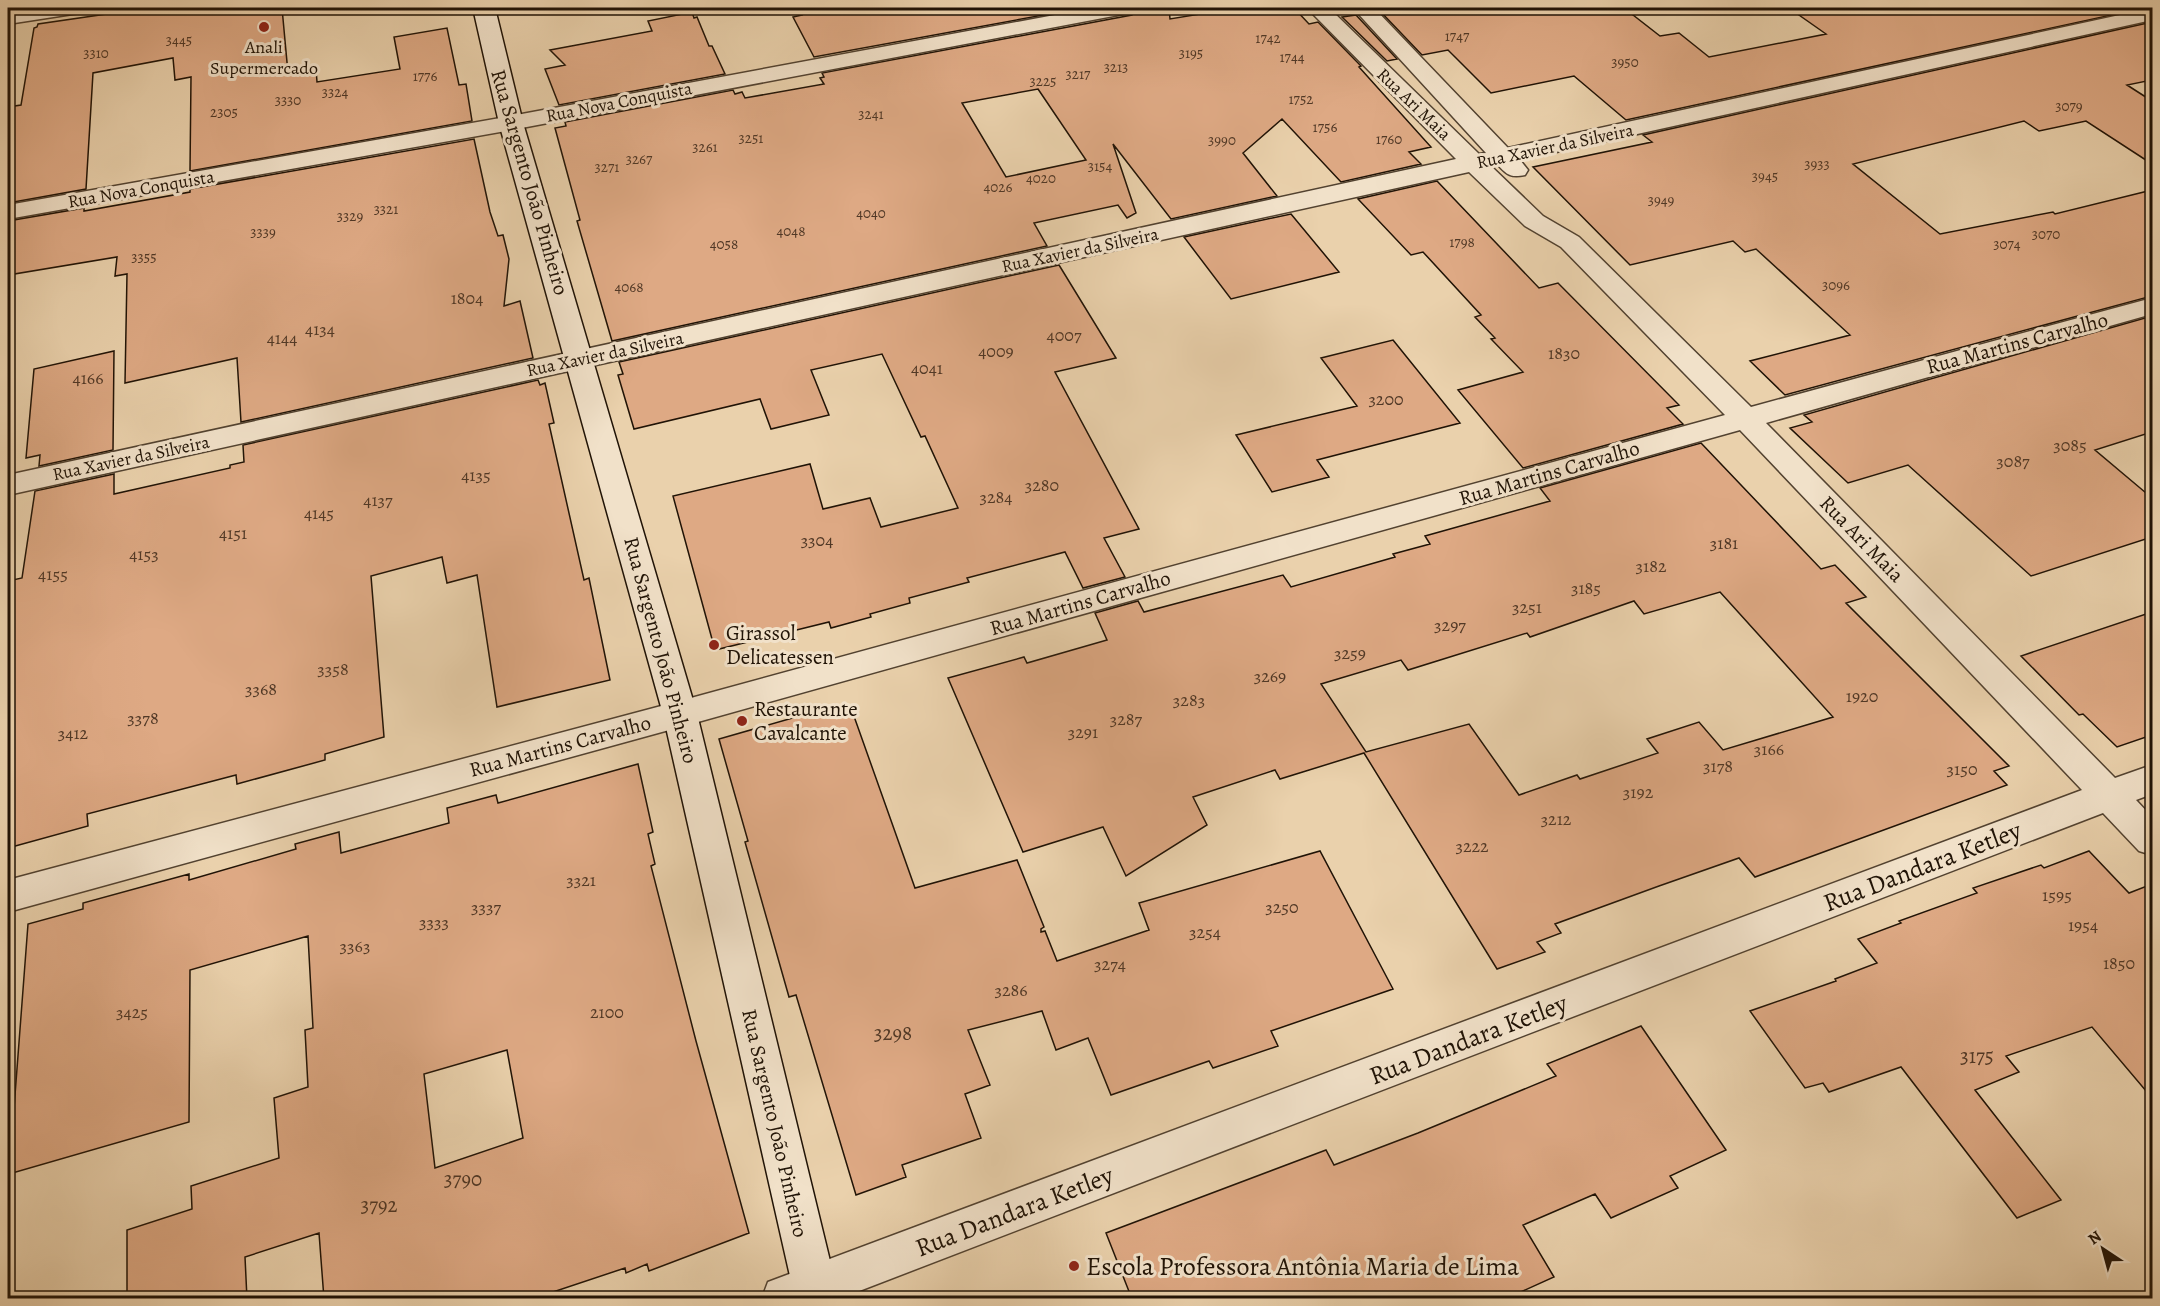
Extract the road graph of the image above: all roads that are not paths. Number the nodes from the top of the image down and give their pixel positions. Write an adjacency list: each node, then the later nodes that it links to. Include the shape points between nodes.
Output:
1 (73, 8): 7 (street)
2 (484, 8): 8 (street, Rua Sargento João Pinheiro)
3 (1124, 8): 8 (street, Rua Nova Conquista)
4 (1317, 8): 10 (street, Rua Ari Maia)
5 (1363, 8): 9 (street, Rua Ari Maia)
6 (2152, 14): 9 (street, Rua Xavier da Silveira)
7 (8, 18)
8 (511, 123): 11 (street, Rua Nova Conquista); 14 (street, Rua Sargento João Pinheiro)
9 (1504, 157): 10 (street, Rua Xavier da Silveira); 12 (street, Rua Ari Maia, via 1558,214)
10 (1475, 163): 12 (street, Rua Ari Maia, via 1534,221); 14 (street, Rua Xavier da Silveira)
11 (8, 212)
12 (1570, 242): 15 (street, Rua Ari Maia)
13 (2152, 306): 15 (street, Rua Martins Carvalho)
14 (580, 360): 16 (street, Rua Xavier da Silveira); 17 (street, Rua Sargento João Pinheiro)
15 (1745, 418): 17 (street, Rua Martins Carvalho); 19 (street, Rua Ari Maia)
16 (8, 485)
17 (680, 714): 21 (street, Rua Martins Carvalho); 22 (street, Rua Sargento João Pinheiro)
18 (2152, 779): 19 (street, Rua Dandara Ketley)
19 (2109, 795): 20 (street, Rua Ari Maia); 22 (street, Rua Dandara Ketley)
20 (2152, 840)
21 (8, 896)
22 (805, 1295)

